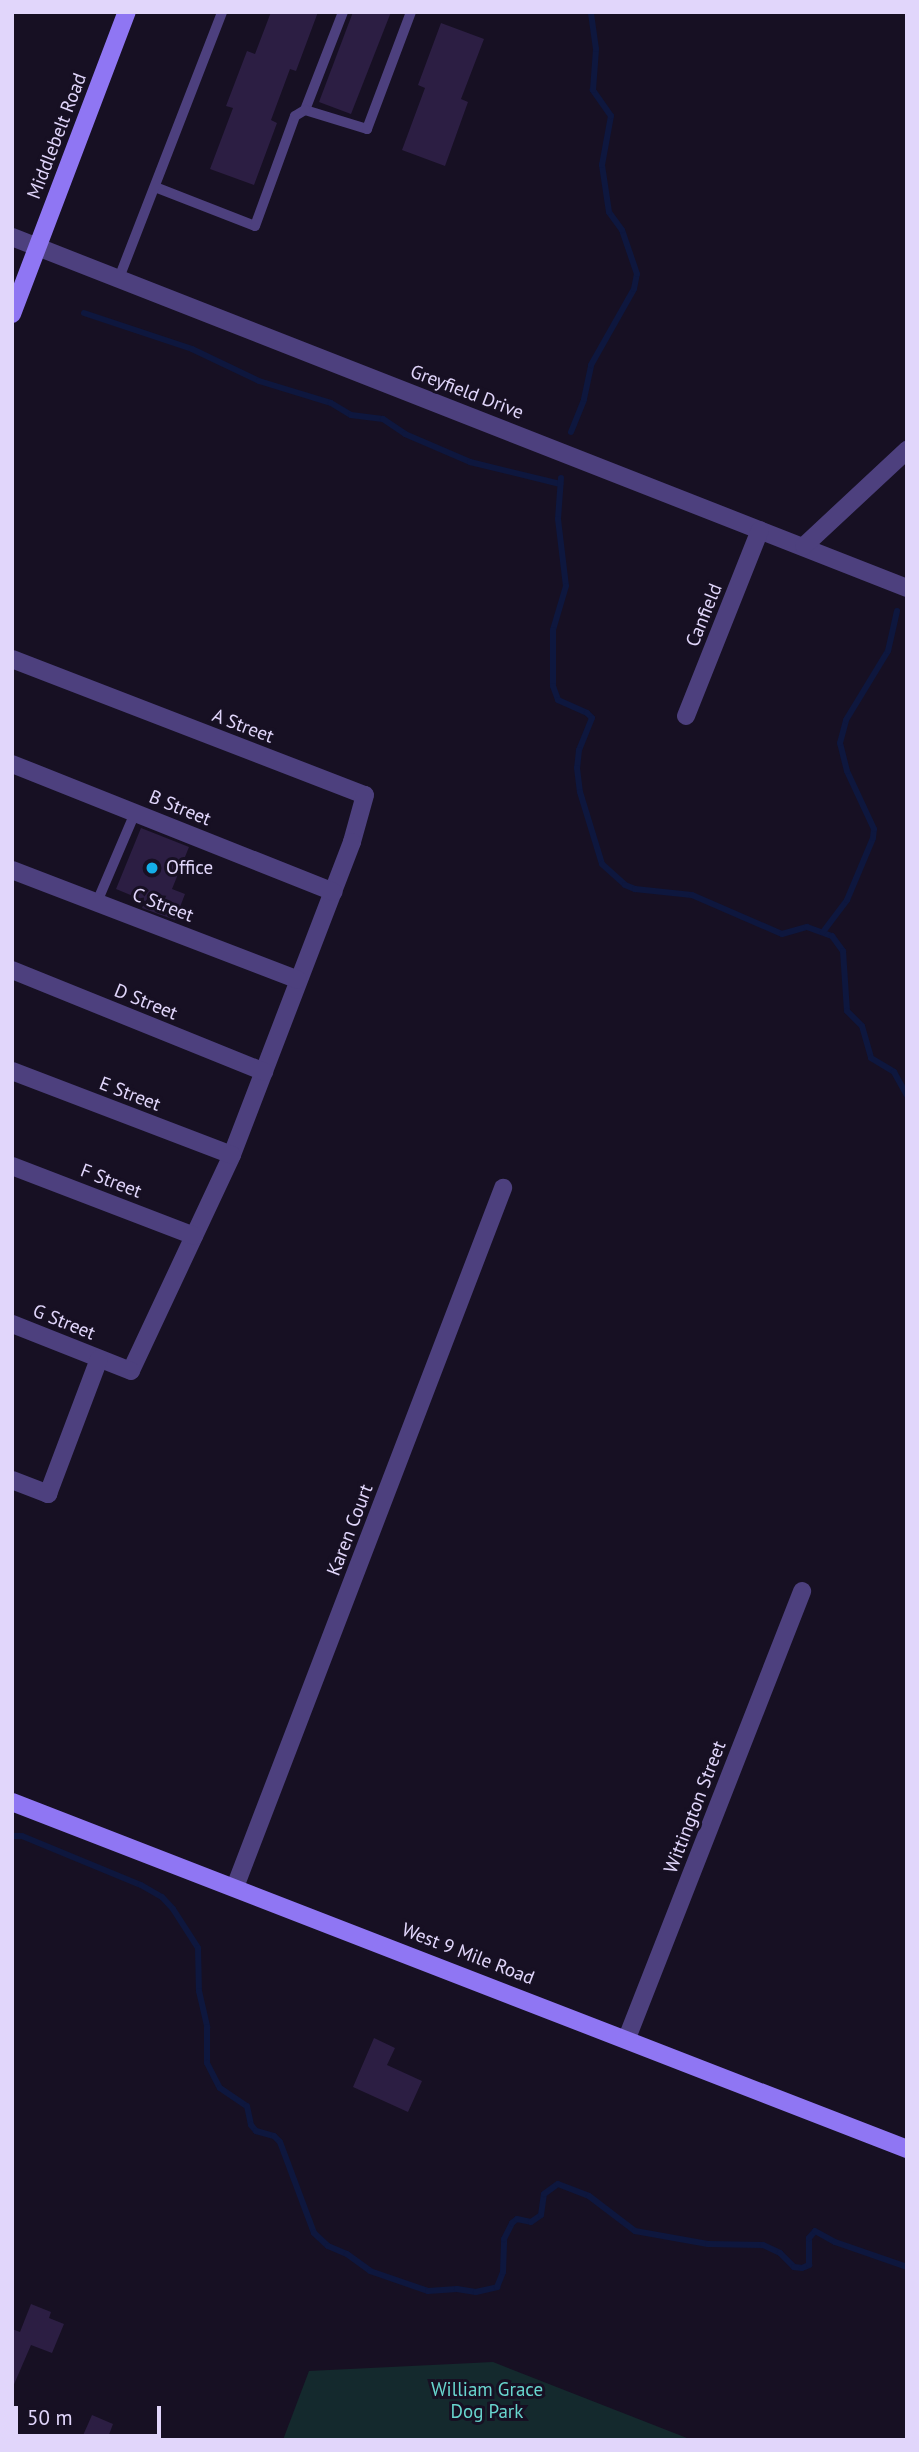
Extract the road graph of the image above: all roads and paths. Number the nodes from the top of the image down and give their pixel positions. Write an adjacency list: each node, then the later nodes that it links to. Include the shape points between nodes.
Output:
1 (127, 12): 8 (street, Middlebelt Road)
2 (222, 12): 6 (lane)
3 (343, 12): 5 (lane)
4 (411, 12): 5 (lane, via 367,129)
5 (305, 110): 6 (lane, via 295,116 256,226)
6 (155, 187): 9 (lane)
7 (12, 237): 8 (street, Greyfield Drive)
8 (38, 246): 9 (street, Greyfield Drive); 10 (street, Middlebelt Road)
9 (119, 278): 12 (street, Greyfield Drive)
10 (12, 314)
11 (907, 450): 13 (street)
12 (760, 530): 13 (street, Greyfield Drive); 16 (street, Canfield)
13 (804, 547): 14 (street, Greyfield Drive)
14 (907, 588)
15 (12, 659): 20 (street, A Street, via 365,795)
16 (686, 716)
17 (12, 764): 18 (street, B Street)
18 (135, 813): 20 (street, B Street); 21 (lane)
19 (12, 870): 21 (street, C Street)
20 (333, 892): 23 (street)
21 (97, 902): 23 (street, C Street)
22 (12, 970): 25 (street, D Street)
23 (298, 979): 25 (street)
24 (12, 1071): 26 (street, E Street)
25 (264, 1072): 26 (street)
26 (232, 1155): 29 (street)
27 (12, 1166): 29 (street, F Street)
28 (503, 1188): 35 (street, Karen Court)
29 (194, 1236): 31 (street, G Street, via 131,1371)
30 (12, 1324): 31 (street, G Street)
31 (99, 1359): 32 (street, via 48,1494)
32 (12, 1480)
33 (802, 1591): 36 (street, Wittington Street)
34 (12, 1802): 35 (street, West 9 Mile Road)
35 (235, 1887): 36 (street, West 9 Mile Road)
36 (627, 2038): 37 (street, West 9 Mile Road)
37 (907, 2149)

